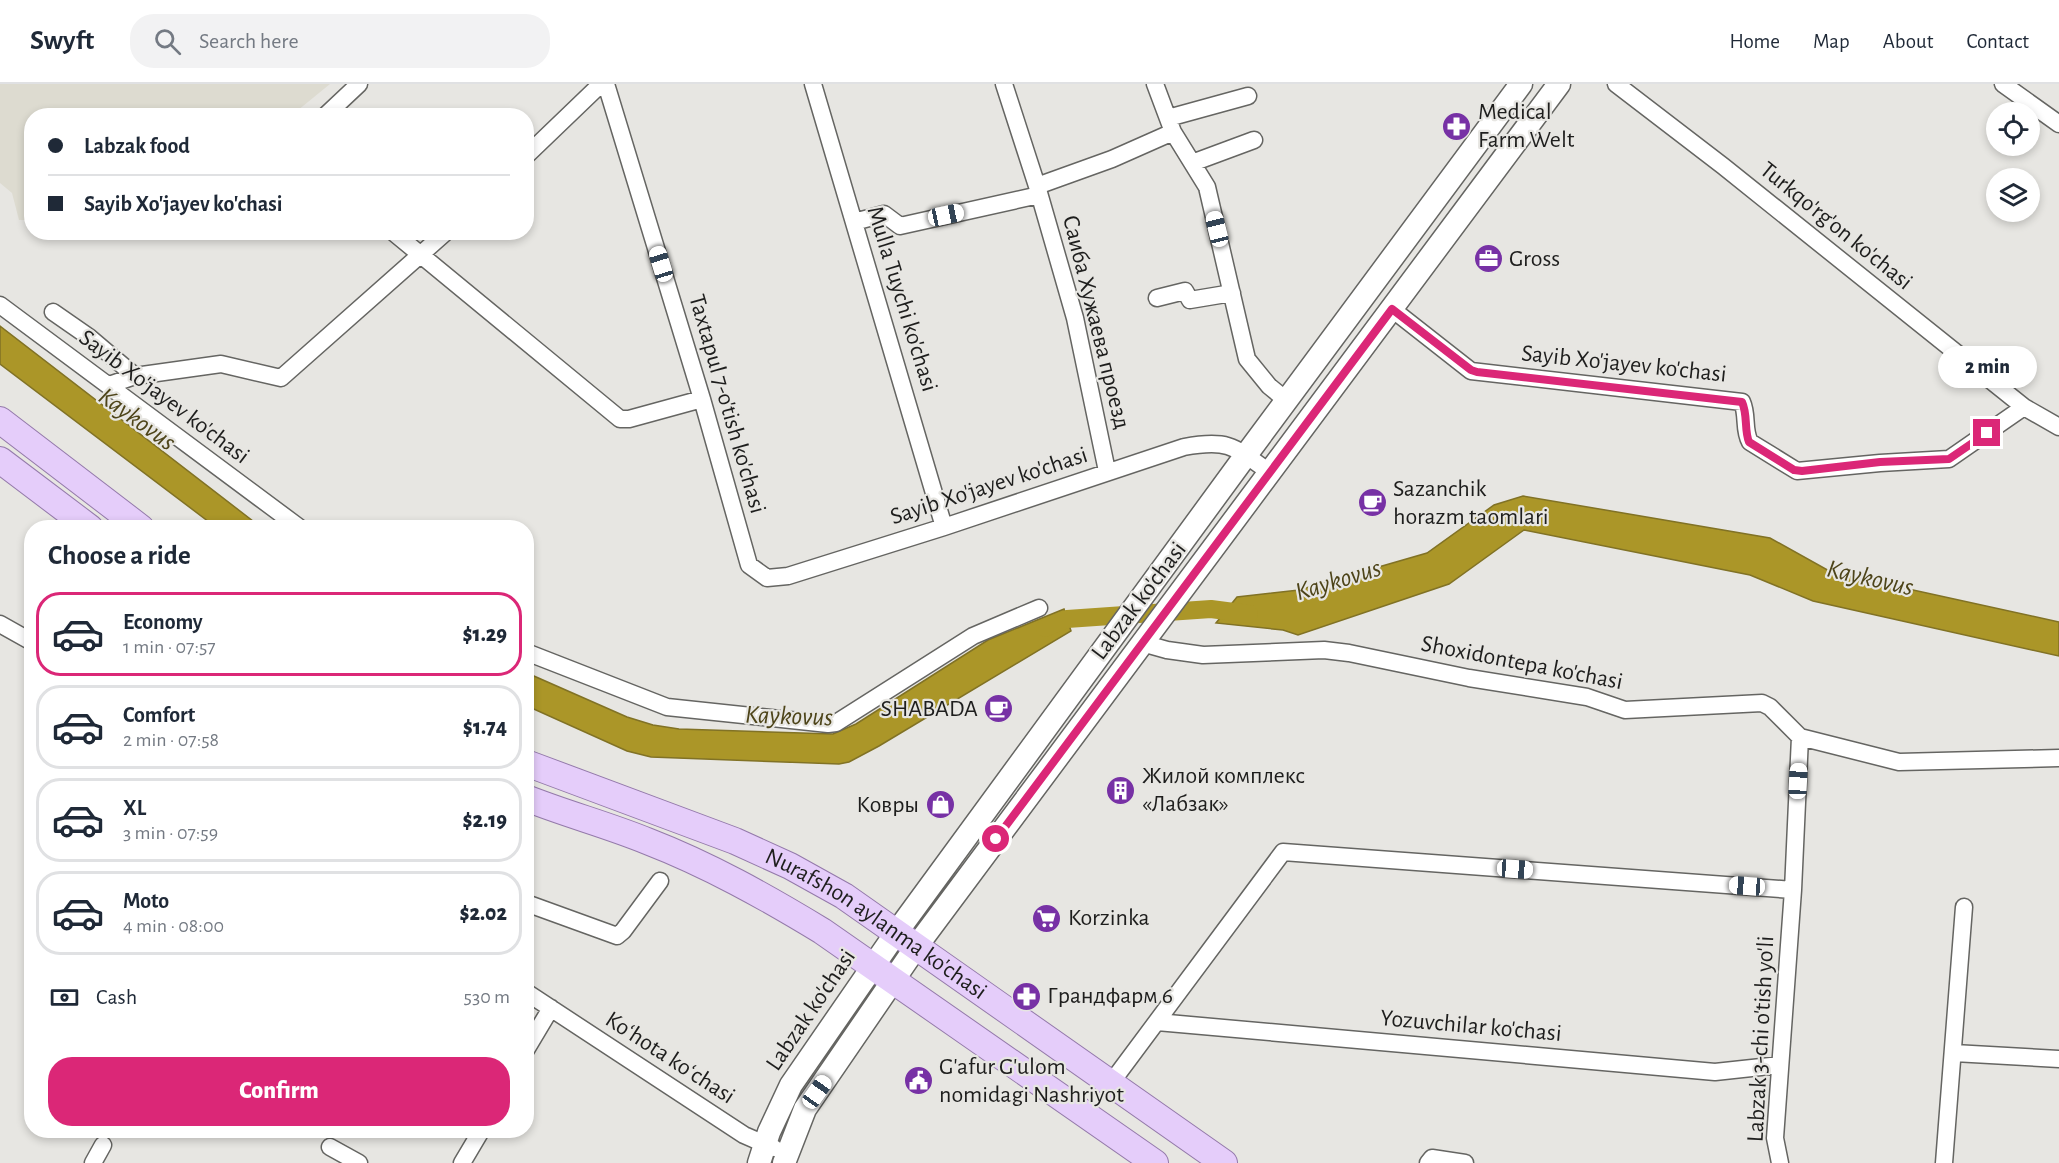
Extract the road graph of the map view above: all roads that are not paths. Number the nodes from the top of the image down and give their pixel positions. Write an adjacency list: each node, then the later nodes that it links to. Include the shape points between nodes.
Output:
1 (359, 84): 12 (street)
2 (601, 84): 16 (street)
3 (606, 84): 30 (street, Taxtapul 7-o'tish ko'chasi)
4 (813, 84): 19 (street, Mulla Tuychi ko'chasi)
5 (1004, 84): 18 (street, Саиба Хужаева проезд)
6 (1155, 84): 14 (street)
7 (1521, 84): 31 (main road, Labzak ko'chasi)
8 (1559, 84): 26 (main road, Labzak ko'chasi)
9 (1616, 84): 32 (street, Turkqo'rg'on ko'chasi)
10 (2003, 84): 13 (street)
11 (1248, 96): 14 (street)
12 (334, 108)
13 (2059, 124)
14 (1170, 125): 17 (street); 18 (street, via 1112,159)
15 (1254, 140): 17 (street)
16 (534, 148)
17 (1192, 163): 23 (street, via 1207,187)
18 (1038, 190): 19 (street, via 900,225 884,214); 37 (street, Саиба Хужаева проезд, via 1076,318)
19 (854, 222): 42 (street, Mulla Tuychi ko'chasi)
20 (403, 240): 22 (street)
21 (439, 240): 22 (street)
22 (423, 255): 28 (street, via 281,378 221,364); 30 (street, via 620,418 629,419)
23 (1232, 293): 24 (street, via 1190,300 1185,291); 31 (street, via 1247,359)
24 (1157, 298)
25 (0, 305): 29 (street, Sayib Xo'jayev ko'chasi)
26 (1392, 309): 32 (street, Sayib Xo'jayev ko'chasi, via 1477,372 1742,402 1749,442 1797,471 1949,459); 38 (main road, Labzak ko'chasi)
27 (53, 312): 28 (street)
28 (135, 376): 29 (street)
29 (109, 385): 41 (street, Sayib Xo'jayev ko'chasi)
30 (702, 399): 43 (street, Taxtapul 7-o'tish ko'chasi)
31 (1286, 400): 35 (main road, Labzak ko'chasi)
32 (2024, 407): 34 (street)
33 (0, 420): 40 (main road)
34 (2059, 427)
35 (1246, 454): 37 (street, Sayib Xo'jayev ko'chasi, via 1234,446 1207,442); 38 (street, Sayib Xo'jayev ko'chasi); 59 (main road, Labzak ko'chasi)
36 (0, 460): 39 (main road)
37 (1107, 471): 42 (street, Sayib Xo'jayev ko'chasi)
38 (1269, 472): 46 (main road, Labzak ko'chasi)
39 (79, 520)
40 (131, 520)
41 (289, 520)
42 (944, 527): 43 (street, Sayib Xo'jayev ko'chasi, via 788,576 767,578)
43 (749, 565)
44 (1039, 608): 48 (street, via 973,636 836,723 828,724 667,707)
45 (0, 624): 47 (street)
46 (1148, 636): 49 (street, Shoxidontepa ko'chasi, via 1167,650 1203,655 1324,650 1349,653 1587,697 1625,710 1762,703); 60 (main road, Labzak ko'chasi)
47 (24, 638)
48 (534, 655)
49 (1800, 737): 50 (street, via 1899,762); 56 (street, Labzak 3-chi o'tish yo'li)
50 (2059, 758)
51 (534, 766): 52 (main road, Nurafshon aylanma ko'chasi)
52 (624, 799): 54 (main road, via 629,807 628,816); 59 (main road, Nurafshon aylanma ko'chasi, via 790,866 844,896)
53 (534, 801): 54 (main road, Nurafshon aylanma ko'chasi)
54 (614, 829): 61 (main road, Nurafshon aylanma ko'chasi, via 697,862 751,890 822,931)
55 (660, 881): 57 (street, via 617,936)
56 (1793, 890): 64 (street, via 1282,852); 68 (street, Labzak 3-chi o'tish yo'li)
57 (534, 906)
58 (1964, 907): 66 (street)
59 (896, 933): 60 (main road, Nurafshon aylanma ko'chasi); 61 (main road, Labzak ko'chasi)
60 (916, 947): 61 (main road, Labzak ko'chasi); 69 (main road, Nurafshon aylanma ko'chasi)
61 (883, 973): 73 (main road, Labzak ko'chasi, via 791,1085); 74 (main road, Labzak ko'chasi, via 805,1109); 78 (main road, Nurafshon aylanma ko'chasi)
62 (534, 997): 63 (street, Koʻhota koʻchasi)
63 (551, 1008): 65 (street); 73 (street, Koʻhota koʻchasi, via 744,1135)
64 (1157, 1022): 68 (street, Yozuvchilar ko'chasi, via 1715,1072); 69 (street)
65 (534, 1037)
66 (1954, 1053): 67 (street); 83 (street)
67 (2059, 1059)
68 (1780, 1065): 82 (street, Labzak 3-chi o'tish yo'li, via 1775,1137)
69 (1111, 1083): 79 (main road, Nurafshon aylanma ko'chasi)
70 (477, 1138): 77 (street)
71 (103, 1145): 75 (street)
72 (330, 1147): 76 (street)
73 (762, 1154): 74 (street, Koʻhota koʻchasi)
74 (786, 1158)
75 (93, 1163)
76 (359, 1163)
77 (462, 1163)
78 (1155, 1163)
79 (1224, 1163)
80 (1428, 1163): 81 (street, via 1432,1158)
81 (1464, 1163)
82 (1780, 1163)
83 (1944, 1163)

